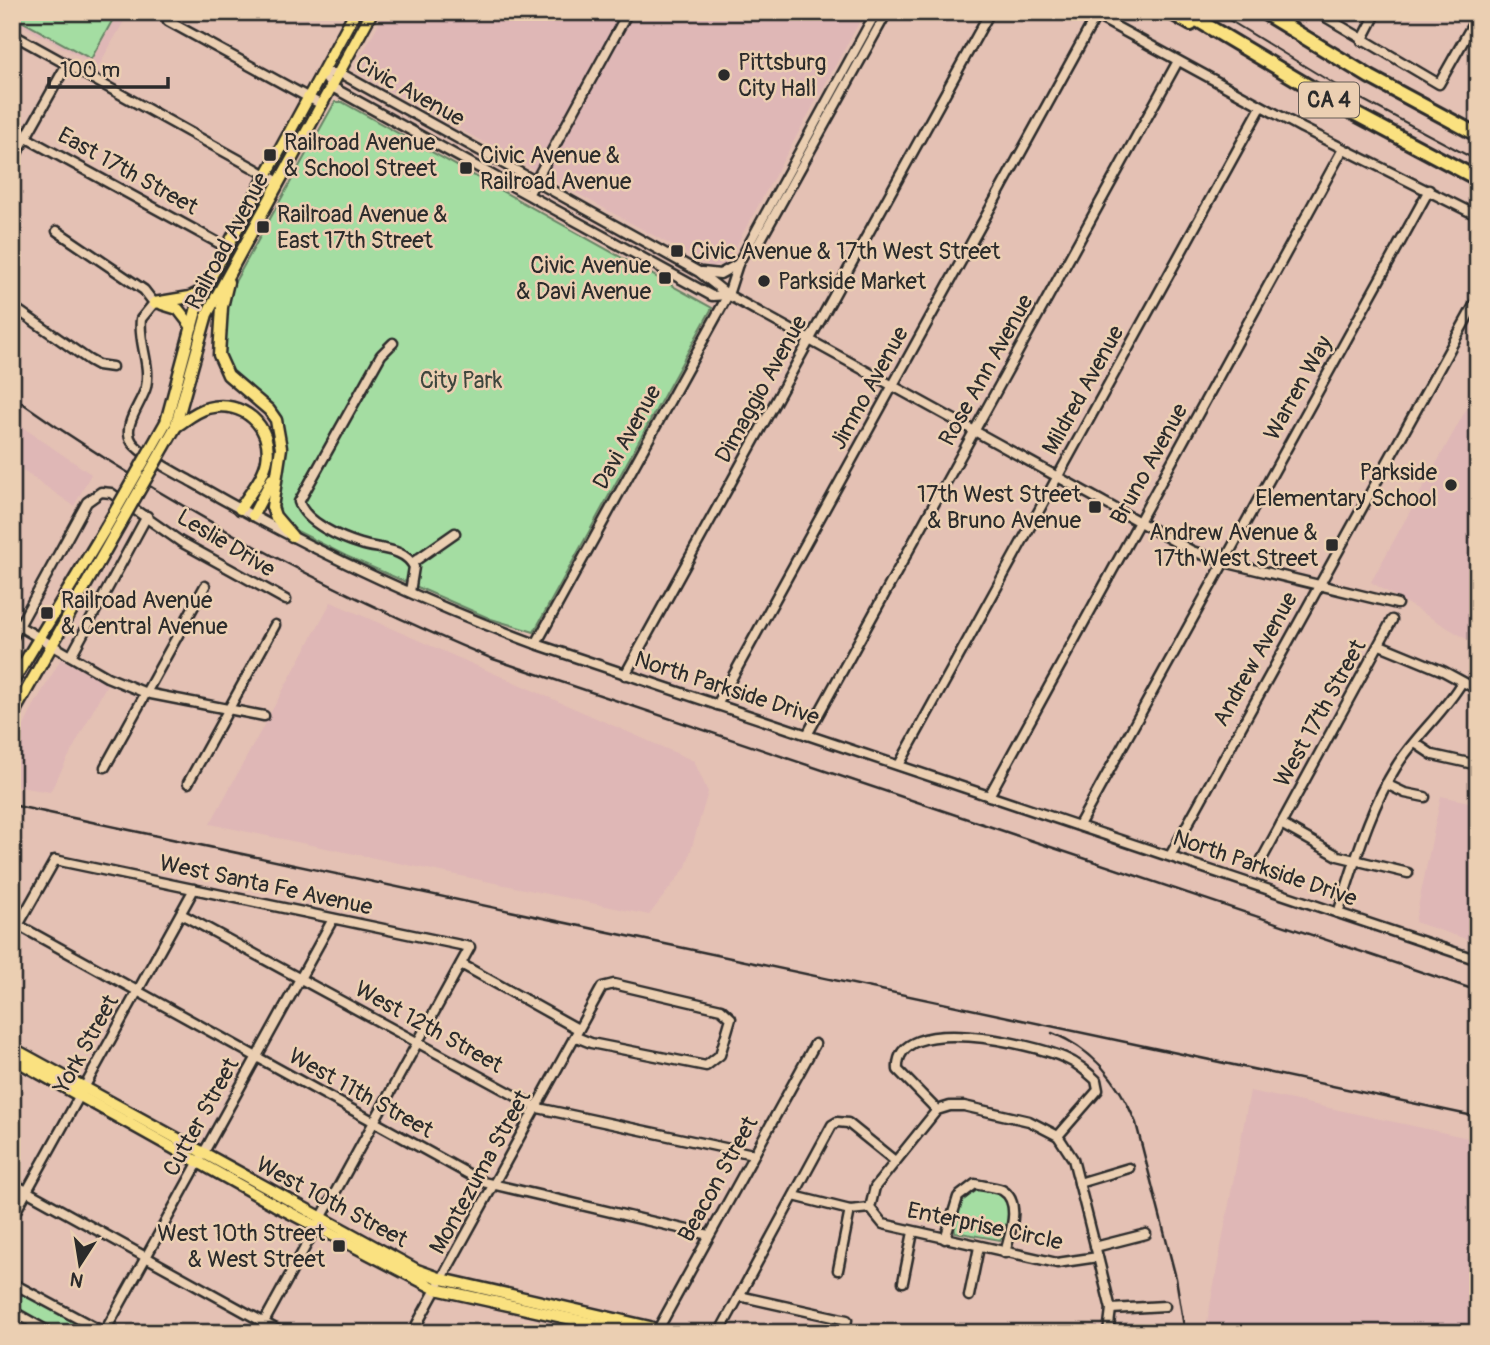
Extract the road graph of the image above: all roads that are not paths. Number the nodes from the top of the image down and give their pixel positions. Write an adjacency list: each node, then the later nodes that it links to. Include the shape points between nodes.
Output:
1 (355, 12): 19 (main road, Railroad Avenue)
2 (372, 12): 20 (main road, Railroad Avenue)
3 (628, 12): 34 (street)
4 (876, 12): 39 (street, Davi Avenue)
5 (887, 12): 39 (street, Davi Avenue, via 755,250)
6 (990, 12): 50 (street, Dimaggio Avenue)
7 (1170, 12): 21 (highway)
8 (1184, 12): 21 (highway, CA 4)
9 (1263, 12): 27 (highway, CA 4)
10 (1317, 12): 16 (street)
11 (1377, 12): 16 (street)
12 (1093, 14): 17 (street); 53 (street, Jimno Avenue)
13 (1478, 15): 16 (street, via 1439,84)
14 (168, 21): 23 (street)
15 (12, 34): 18 (street)
16 (1362, 41)
17 (1178, 61): 25 (street); 55 (street, Rose Ann Avenue)
18 (67, 64): 28 (street); 31 (street)
19 (322, 73): 20 (street, Civic Avenue); 22 (street, Civic Avenue); 23 (main road, Railroad Avenue)
20 (340, 74): 22 (main road, Railroad Avenue); 34 (street, Civic Avenue)
21 (1300, 83): 32 (highway, CA 4)
22 (332, 87): 24 (main road, Railroad Avenue); 36 (street, Civic Avenue)
23 (308, 97): 24 (street); 31 (main road, Railroad Avenue)
24 (322, 105): 33 (main road, Railroad Avenue)
25 (1261, 107): 29 (street); 57 (street, Mildred Avenue)
26 (12, 130): 28 (street, East 17th Street)
27 (1478, 135)
28 (26, 138): 30 (street); 40 (street, East 17th Street)
29 (1343, 149): 35 (street); 61 (street, Bruno Avenue)
30 (12, 162)
31 (265, 175): 33 (street); 40 (main road, Railroad Avenue)
32 (1478, 179)
33 (279, 182): 41 (main road, Railroad Avenue)
34 (535, 182): 36 (street); 43 (street, Civic Avenue)
35 (1429, 190): 37 (street); 65 (street, Warren Way)
36 (529, 193): 45 (street, Civic Avenue, via 712,296)
37 (1478, 216)
38 (57, 231): 47 (street, via 144,290)
39 (748, 246): 42 (street, Davi Avenue)
40 (226, 247): 44 (main road, Railroad Avenue)
41 (236, 260): 54 (main road, Railroad Avenue, via 207,314); 56 (main road, via 222,307 219,355 228,375 276,420 281,448)
42 (738, 264): 43 (street, via 720,274); 45 (street, Davi Avenue)
43 (699, 272): 45 (street, Civic Avenue)
44 (205, 289): 47 (main road, via 190,298); 49 (main road, Railroad Avenue)
45 (727, 295): 50 (street); 77 (street, Davi Avenue)
46 (1478, 298): 67 (street, Andrew Avenue)
47 (154, 303): 49 (main road, via 178,309); 58 (street, North Parkside Drive, via 141,319 148,373 130,423 131,440 171,470)
48 (12, 306): 52 (street, via 98,365)
49 (192, 327): 54 (main road, Railroad Avenue)
50 (810, 340): 53 (street); 81 (street, Dimaggio Avenue)
51 (393, 343): 66 (street, via 381,355 299,502 302,511 330,530 360,544 403,555)
52 (112, 367)
53 (892, 385): 55 (street); 86 (street, Jimno Avenue)
54 (170, 425): 58 (main road, via 218,406 236,408 259,423 266,438 267,462); 62 (main road, Railroad Avenue, bridge)
55 (974, 431): 57 (street); 90 (street, Rose Ann Avenue)
56 (276, 471): 60 (main road); 64 (main road, via 272,507)
57 (1057, 477): 61 (street); 92 (street, Mildred Avenue)
58 (240, 509): 60 (street, North Parkside Drive)
59 (148, 516): 70 (street, Leslie Drive, via 209,559); 73 (street, Leslie Drive, via 111,494 93,495); 80 (street)
60 (253, 516): 64 (street, North Parkside Drive)
61 (1139, 523): 65 (street); 97 (street, Bruno Avenue)
62 (109, 532): 75 (main road, Railroad Avenue); 78 (main road, Railroad Avenue)
63 (455, 533): 66 (street)
64 (292, 536): 69 (street, North Parkside Drive)
65 (1224, 562): 67 (street); 100 (street, Warren Way)
66 (412, 563): 69 (street)
67 (1319, 583): 71 (street); 101 (street, Andrew Avenue)
68 (205, 586): 85 (street)
69 (410, 592): 77 (street, North Parkside Drive)
70 (286, 600)
71 (1397, 604)
72 (1392, 620): 79 (street, West 17th Street)
73 (16, 624): 75 (street); 76 (street)
74 (275, 625): 87 (street)
75 (40, 637): 78 (street); 83 (main road, Railroad Avenue)
76 (12, 639)
77 (536, 644): 81 (street, North Parkside Drive)
78 (53, 645): 80 (street); 88 (main road, Railroad Avenue)
79 (1380, 645): 82 (street); 99 (street, West 17th Street)
80 (71, 656): 85 (street)
81 (625, 675): 86 (street, North Parkside Drive)
82 (1462, 682): 84 (street); 91 (street)
83 (12, 683)
84 (1478, 690)
85 (146, 692): 87 (street); 94 (street)
86 (717, 705): 90 (street, North Parkside Drive)
87 (228, 707): 89 (street); 95 (street)
88 (12, 716)
89 (264, 716)
90 (807, 735): 92 (street, North Parkside Drive)
91 (1415, 743): 93 (street, via 1433,755); 96 (street)
92 (899, 765): 97 (street, North Parkside Drive)
93 (1478, 765)
94 (105, 767)
95 (188, 783)
96 (1386, 784): 98 (street); 103 (street)
97 (989, 796): 100 (street, North Parkside Drive)
98 (1425, 797)
99 (1281, 824): 102 (street, West 17th Street); 103 (street)
100 (1079, 825): 101 (street, North Parkside Drive)
101 (1170, 856): 106 (street, North Parkside Drive)
102 (1262, 859)
103 (1355, 862): 104 (street); 106 (street)
104 (1408, 873)
105 (194, 889): 107 (street, York Street); 108 (street, West Santa Fe Avenue); 109 (street, West Santa Fe Avenue, via 55,860)
106 (1338, 913): 111 (street, North Parkside Drive)
107 (181, 914): 113 (street, West 12th Street); 114 (street, York Street)
108 (333, 919): 112 (street, West Santa Fe Avenue, via 470,947); 113 (street, Cutter Street)
109 (18, 925): 110 (street); 114 (street, West 11th Street)
110 (12, 936)
111 (1478, 960)
112 (461, 964): 115 (street); 116 (street)
113 (300, 978): 116 (street, West 12th Street); 119 (street, Cutter Street)
114 (137, 992): 119 (street, West 11th Street); 121 (street, York Street)
115 (577, 1033): 115 (street, Montezuma Street, via 591,1043 706,1066 719,1055 731,1018 721,1009 608,984 598,991); 122 (street, Montezuma Street)
116 (418, 1043): 122 (street, West 12th Street); 124 (street)
117 (815, 1044): 126 (street, Beacon Street)
118 (12, 1048): 121 (main road, West 10th Street)
119 (256, 1057): 124 (street, West 11th Street); 127 (street, Cutter Street)
120 (12, 1058): 121 (main road, West 10th Street)
121 (82, 1091): 127 (main road, West 10th Street); 133 (street, York Street)
122 (538, 1108): 126 (street, West 12th Street); 132 (street, Montezuma Street)
123 (937, 1110): 125 (street, via 964,1106 1029,1121); 125 (street, via 898,1070 903,1052 915,1044 936,1036 967,1035 1050,1052 1077,1063 1096,1080 1098,1090); 128 (street, Enterprise Circle)
124 (375, 1122): 132 (street, West 11th Street); 138 (street)
125 (1058, 1136): 131 (street, Enterprise Circle, via 1073,1159)
126 (753, 1154): 141 (street, Beacon Street)
127 (201, 1158): 138 (main road, West 10th Street); 146 (street, Cutter Street)
128 (895, 1161): 134 (street, via 848,1123 837,1122); 135 (street, Enterprise Circle, via 875,1187)
129 (1129, 1168): 131 (street)
130 (12, 1183): 133 (street)
131 (1079, 1183): 144 (street, Enterprise Circle)
132 (495, 1187): 141 (street, West 11th Street); 151 (street, Montezuma Street)
133 (27, 1191): 137 (street, York Street); 146 (street)
134 (794, 1196): 136 (street); 152 (street)
135 (870, 1208): 136 (street); 139 (street, Enterprise Circle, via 883,1224)
136 (850, 1210): 148 (street)
137 (12, 1217)
138 (320, 1223): 151 (main road, West 10th Street); 157 (street)
139 (913, 1232): 142 (street, Enterprise Circle); 149 (street)
140 (1146, 1234): 144 (street)
141 (709, 1235): 164 (street, Beacon Street)
142 (945, 1239): 143 (street, Enterprise Circle); 145 (street, via 957,1197 975,1184 1003,1191 1009,1198 1013,1220)
143 (979, 1247): 145 (street, Enterprise Circle); 153 (street)
144 (1095, 1247): 147 (street, Enterprise Circle)
145 (1005, 1253): 147 (street, Enterprise Circle, via 1057,1263)
146 (146, 1256): 157 (street); 159 (street, Cutter Street)
147 (1098, 1257): 155 (street, Enterprise Circle)
148 (838, 1270)
149 (903, 1282)
150 (12, 1283): 159 (street)
151 (439, 1284): 162 (street, Montezuma Street); 163 (main road, West 10th Street); 164 (main road, West 10th Street, via 650,1326)
152 (739, 1296): 165 (street); 166 (street, via 847,1320)
153 (969, 1296)
154 (1165, 1306): 155 (street)
155 (1111, 1309): 167 (street, Enterprise Circle)
156 (12, 1311): 158 (street)
157 (264, 1322): 160 (street); 161 (street)
158 (51, 1333)
159 (104, 1333)
160 (258, 1333)
161 (283, 1333)
162 (412, 1333)
163 (635, 1333)
164 (656, 1333)
165 (719, 1333)
166 (844, 1333)
167 (1108, 1333)

